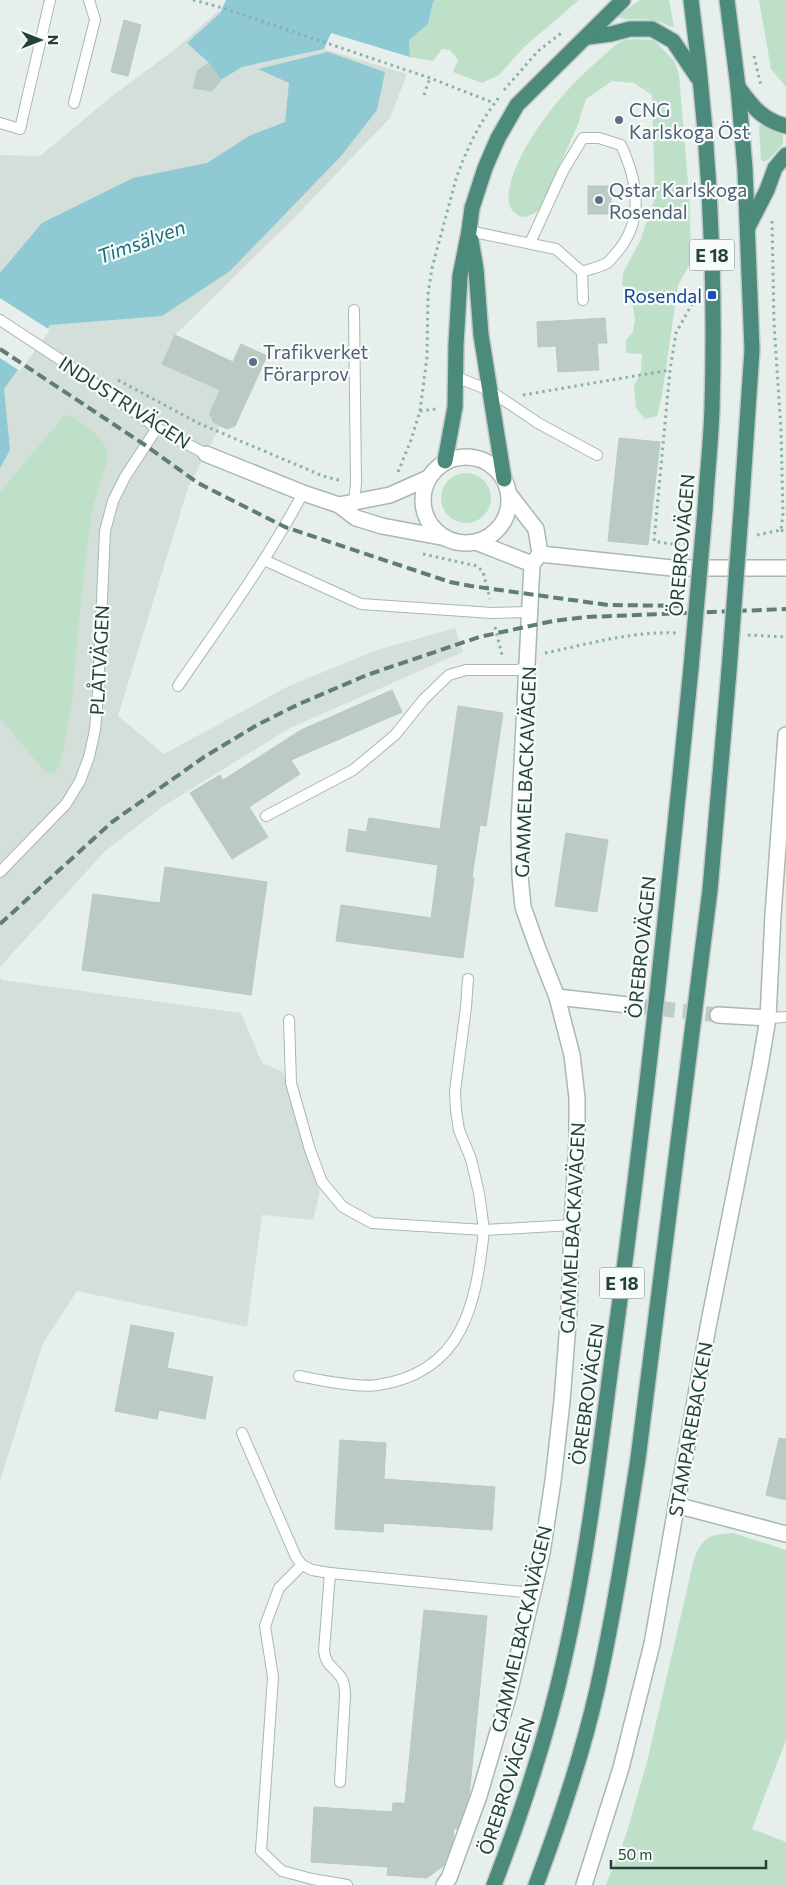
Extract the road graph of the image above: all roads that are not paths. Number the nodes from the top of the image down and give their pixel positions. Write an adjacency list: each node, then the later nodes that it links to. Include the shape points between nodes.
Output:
1 (50, 0): 10 (lane, via 20,129)
2 (89, 0): 9 (lane, via 95,20)
3 (623, 0): 6 (highway)
4 (691, 0): 7 (highway, ÖREBROVÄGEN / E 18)
5 (727, 0): 8 (highway, E 18)
6 (588, 36): 7 (highway, via 630,29 652,30 673,41); 14 (highway, via 517,105 485,168 472,208)
7 (700, 81): 61 (highway, ÖREBROVÄGEN / E 18, bridge, via 711,222 712,409 676,821 629,1229 584,1554 564,1659 533,1776)
8 (738, 87): 11 (highway, via 763,116); 13 (highway, E 18)
9 (74, 103)
10 (0, 123)
11 (786, 126)
12 (786, 155): 13 (highway, via 775,168)
13 (748, 228): 62 (highway, E 18, bridge, via 752,350 710,890 638,1459 596,1690 574,1776)
14 (470, 231): 15 (lane); 20 (highway, via 460,276); 21 (highway, via 481,335)
15 (530, 243): 16 (lane, via 556,249); 16 (lane, via 563,171 583,138 599,138 621,145 631,167 636,192 634,222 626,241 608,263)
16 (582, 272): 17 (lane)
17 (583, 300)
18 (354, 310): 30 (lane, via 356,484)
19 (0, 320): 22 (lane, INDUSTRIVÄGEN)
20 (456, 377): 21 (lane); 25 (highway, via 455,407)
21 (495, 394): 24 (lane, via 538,423); 27 (highway)
22 (157, 428): 23 (lane, INDUSTRIVÄGEN); 41 (lane, PLÅTVÄGEN, via 125,477 113,501 105,531 98,692 89,757 66,804)
23 (206, 454): 28 (street, INDUSTRIVÄGEN)
24 (597, 455)
25 (445, 461): 26 (street); 27 (street, via 460,456 475,457 495,467)
26 (426, 479): 30 (street, INDUSTRIVÄGEN, via 390,495); 31 (street, via 423,508 428,522)
27 (504, 479): 29 (street)
28 (303, 493): 30 (street, INDUSTRIVÄGEN); 34 (lane)
29 (509, 494): 32 (street, via 506,517 490,535); 33 (street, GAMMELBACKAVÄGEN, via 536,529)
30 (346, 503): 31 (street, INDUSTRIVÄGEN, via 356,518)
31 (446, 538): 32 (street, via 461,543)
32 (476, 542): 33 (street)
33 (536, 559): 35 (street, via 672,568); 36 (street, GAMMELBACKAVÄGEN)
34 (264, 560): 36 (lane, via 361,604 492,613); 38 (lane)
35 (786, 568)
36 (530, 612): 37 (street, GAMMELBACKAVÄGEN)
37 (529, 662): 40 (lane, via 517,670 466,670 449,675 424,699 395,735 353,770); 43 (street, GAMMELBACKAVÄGEN, via 519,825 520,876 523,907)
38 (178, 686)
39 (786, 735): 47 (street, STAMPAREBACKEN)
40 (266, 816)
41 (0, 872)
42 (468, 979): 50 (lane, via 455,1091 456,1111 479,1193)
43 (557, 997): 44 (street); 49 (street, GAMMELBACKAVÄGEN, via 572,1055 577,1098 578,1141)
44 (637, 1006)
45 (718, 1015): 47 (street)
46 (786, 1017): 47 (lane)
47 (768, 1018): 53 (street, STAMPAREBACKEN)
48 (289, 1020): 50 (lane, via 291,1083 307,1140 322,1182 343,1207 372,1223)
49 (572, 1226): 50 (lane); 57 (street, GAMMELBACKAVÄGEN, via 561,1410 542,1553)
50 (484, 1230): 51 (lane, via 471,1304 457,1338 434,1364 409,1377 377,1385)
51 (298, 1376)
52 (242, 1433): 55 (lane, via 289,1544)
53 (676, 1505): 54 (street); 63 (street, STAMPAREBACKEN, via 652,1644 621,1768)
54 (786, 1534)
55 (302, 1565): 56 (lane); 59 (lane, via 279,1588 265,1626 273,1677 262,1851 282,1871)
56 (330, 1573): 57 (lane); 58 (lane, via 324,1651 326,1660 344,1685)
57 (533, 1593): 60 (street, GAMMELBACKAVÄGEN, via 509,1694 479,1796)
58 (340, 1782)
59 (347, 1885)
60 (444, 1885)
61 (494, 1885)
62 (536, 1885)
63 (584, 1885)

